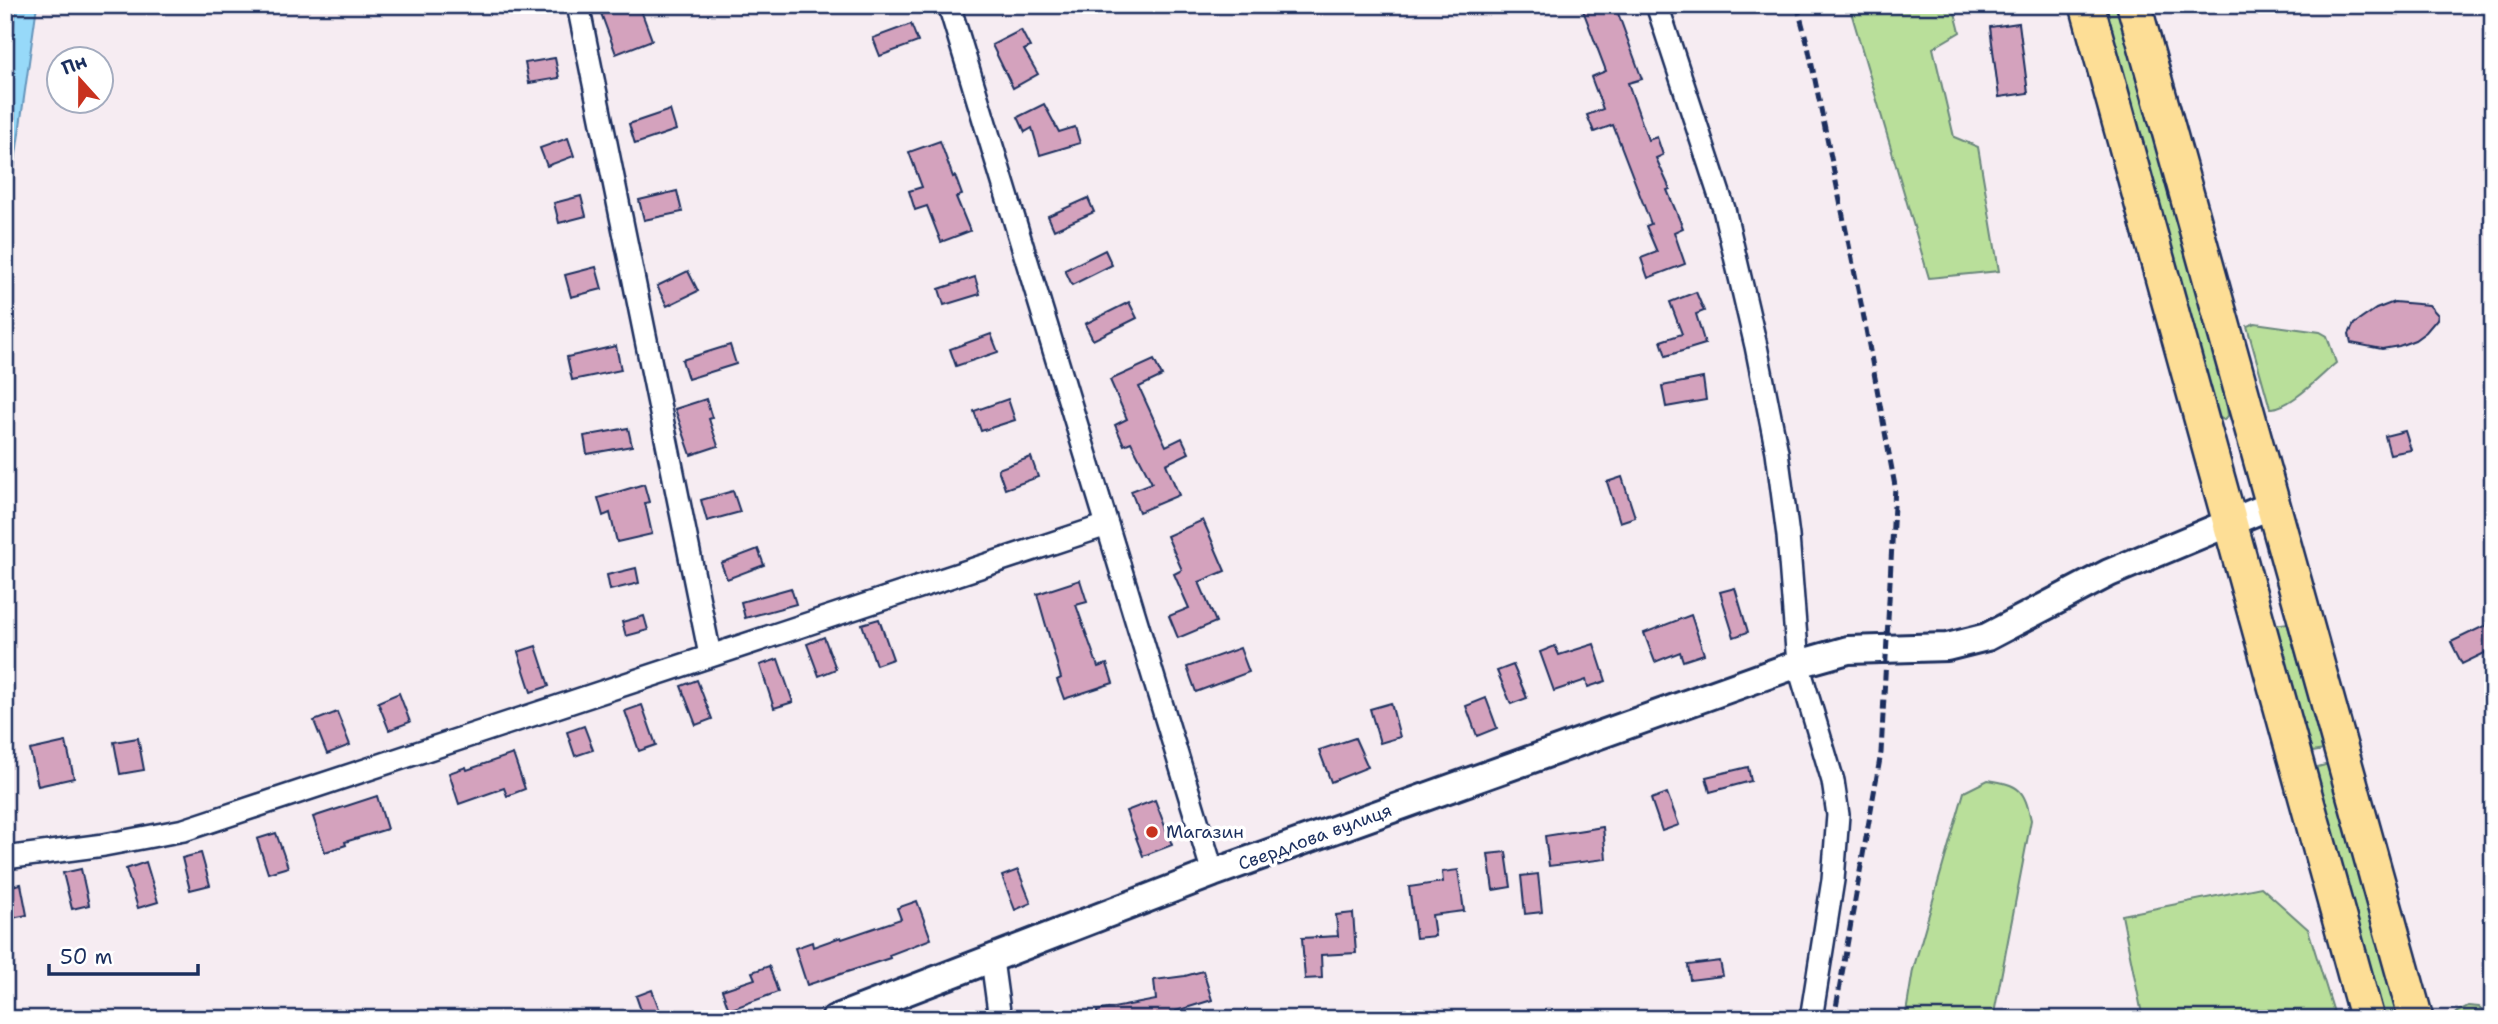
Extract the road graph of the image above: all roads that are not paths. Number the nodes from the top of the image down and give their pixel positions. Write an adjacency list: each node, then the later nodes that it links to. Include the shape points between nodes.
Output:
1 (578, 5): 9 (street)
2 (949, 5): 8 (street)
3 (1657, 5): 10 (street, via 1724,209 1756,346 1777,452)
4 (2087, 5): 7 (main road)
5 (2134, 5): 6 (main road)
6 (2272, 505): 7 (street, Свердлова вулиця); 18 (main road)
7 (2229, 522): 10 (street, Свердлова вулиця, via 2109,573 1987,638 1947,647 1848,650); 17 (main road)
8 (1107, 525): 9 (street); 12 (street)
9 (710, 655): 11 (street, via 184,830)
10 (1798, 664): 12 (street, Свердлова вулиця); 16 (street, via 1833,781 1838,815 1833,880)
11 (5, 858)
12 (1213, 873): 13 (street, Свердлова вулиця)
13 (992, 960): 14 (street, Свердлова вулиця); 15 (street)
14 (835, 1019)
15 (1000, 1019)
16 (1811, 1019)
17 (2367, 1019)
18 (2416, 1019)

